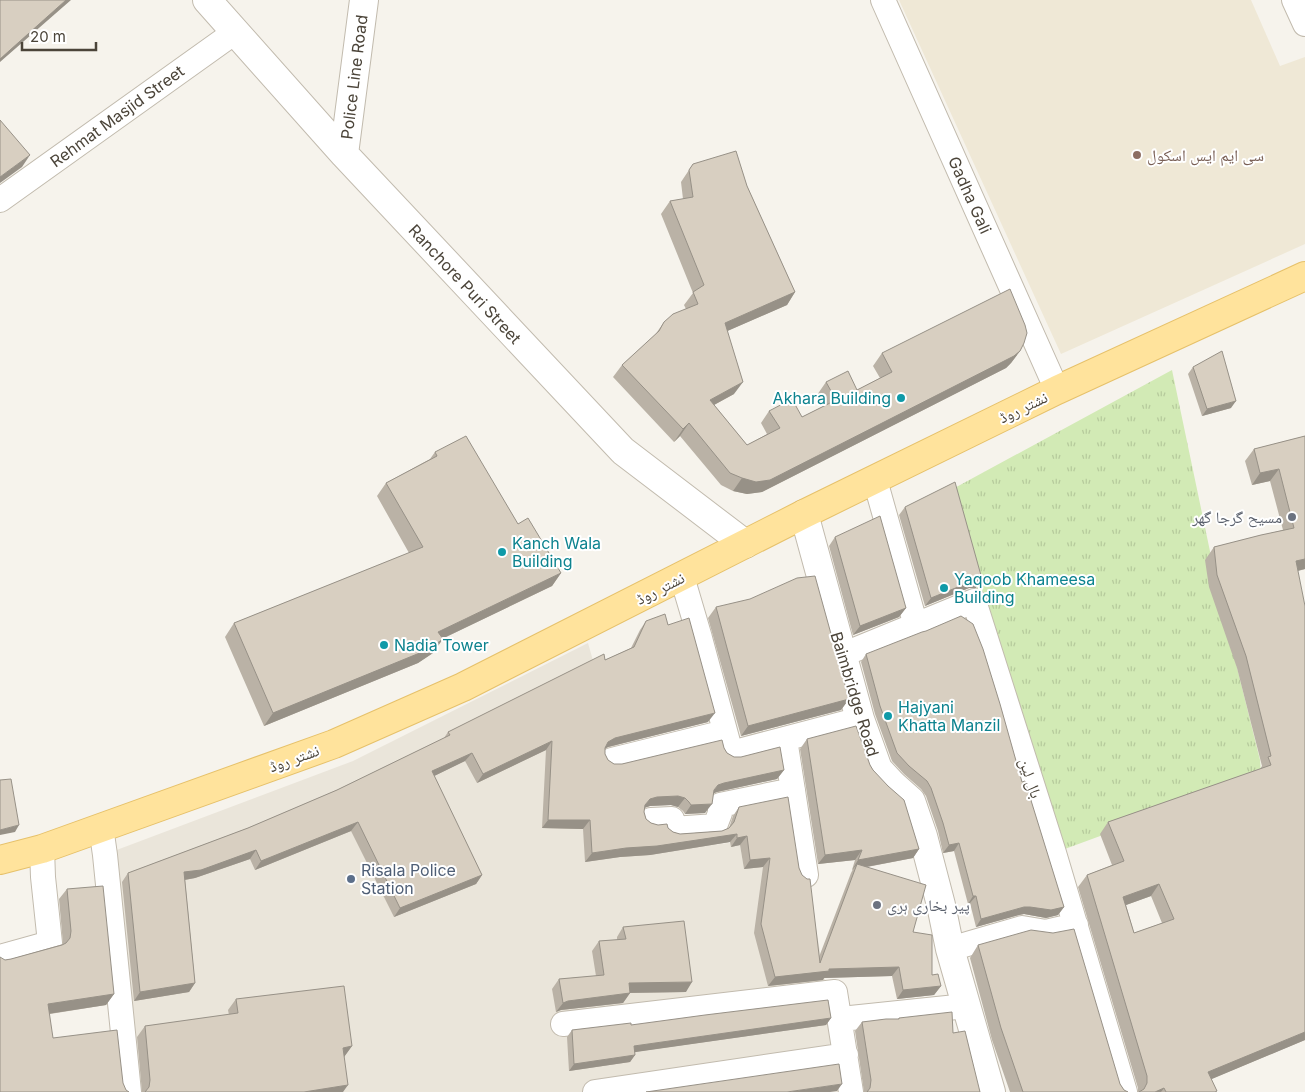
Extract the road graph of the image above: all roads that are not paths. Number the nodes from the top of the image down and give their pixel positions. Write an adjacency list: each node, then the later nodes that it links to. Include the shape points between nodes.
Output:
1 (207, 0): 6 (street, Ranchore Puri Street)
2 (364, 0): 7 (street, Police Line Road)
3 (883, 0): 10 (street, Gadha Gali)
4 (1294, 0): 5 (street)
5 (1305, 24)
6 (235, 32): 7 (street, Ranchore Puri Street); 8 (street, Rehmat Masjid Street)
7 (344, 154): 13 (street, Ranchore Puri Street, via 623,451)
8 (0, 200)
9 (1305, 276): 10 (main road, نشتر روڈ)
10 (1057, 390): 11 (main road, نشتر روڈ)
11 (874, 480): 12 (main road, نشتر روڈ); 15 (street)
12 (804, 514): 13 (main road, نشتر روڈ); 16 (street, Baimbridge Road)
13 (745, 544): 14 (main road, نشتر روڈ)
14 (682, 577): 18 (street); 23 (main road, نشتر روڈ, via 463,687 334,744)
15 (916, 626): 16 (street, بال لین); 27 (street, بال لین, via 974,601)
16 (842, 655): 17 (street, Baimbridge Road)
17 (860, 719): 19 (street); 28 (street, Baimbridge Road, via 878,769 911,801 923,836)
18 (726, 732): 19 (street, via 731,753); 20 (street)
19 (785, 739): 21 (street)
20 (612, 760)
21 (793, 790): 22 (street, via 720,805 715,826 673,829 672,819); 26 (street)
22 (651, 820)
23 (101, 827): 24 (main road, نشتر روڈ); 34 (street)
24 (42, 849): 25 (main road, نشتر روڈ); 29 (street, via 50,943)
25 (0, 860)
26 (806, 874)
27 (1076, 925): 28 (street, via 1046,932 1022,928); 38 (street, بال لین)
28 (950, 949): 30 (street, Baimbridge Road)
29 (0, 957)
30 (966, 1006): 31 (street); 37 (street, Baimbridge Road)
31 (840, 1019): 32 (street, via 835,992); 33 (street)
32 (563, 1024)
33 (846, 1055): 35 (street); 36 (street)
34 (129, 1092)
35 (595, 1092)
36 (852, 1092)
37 (991, 1092)
38 (1125, 1092)

